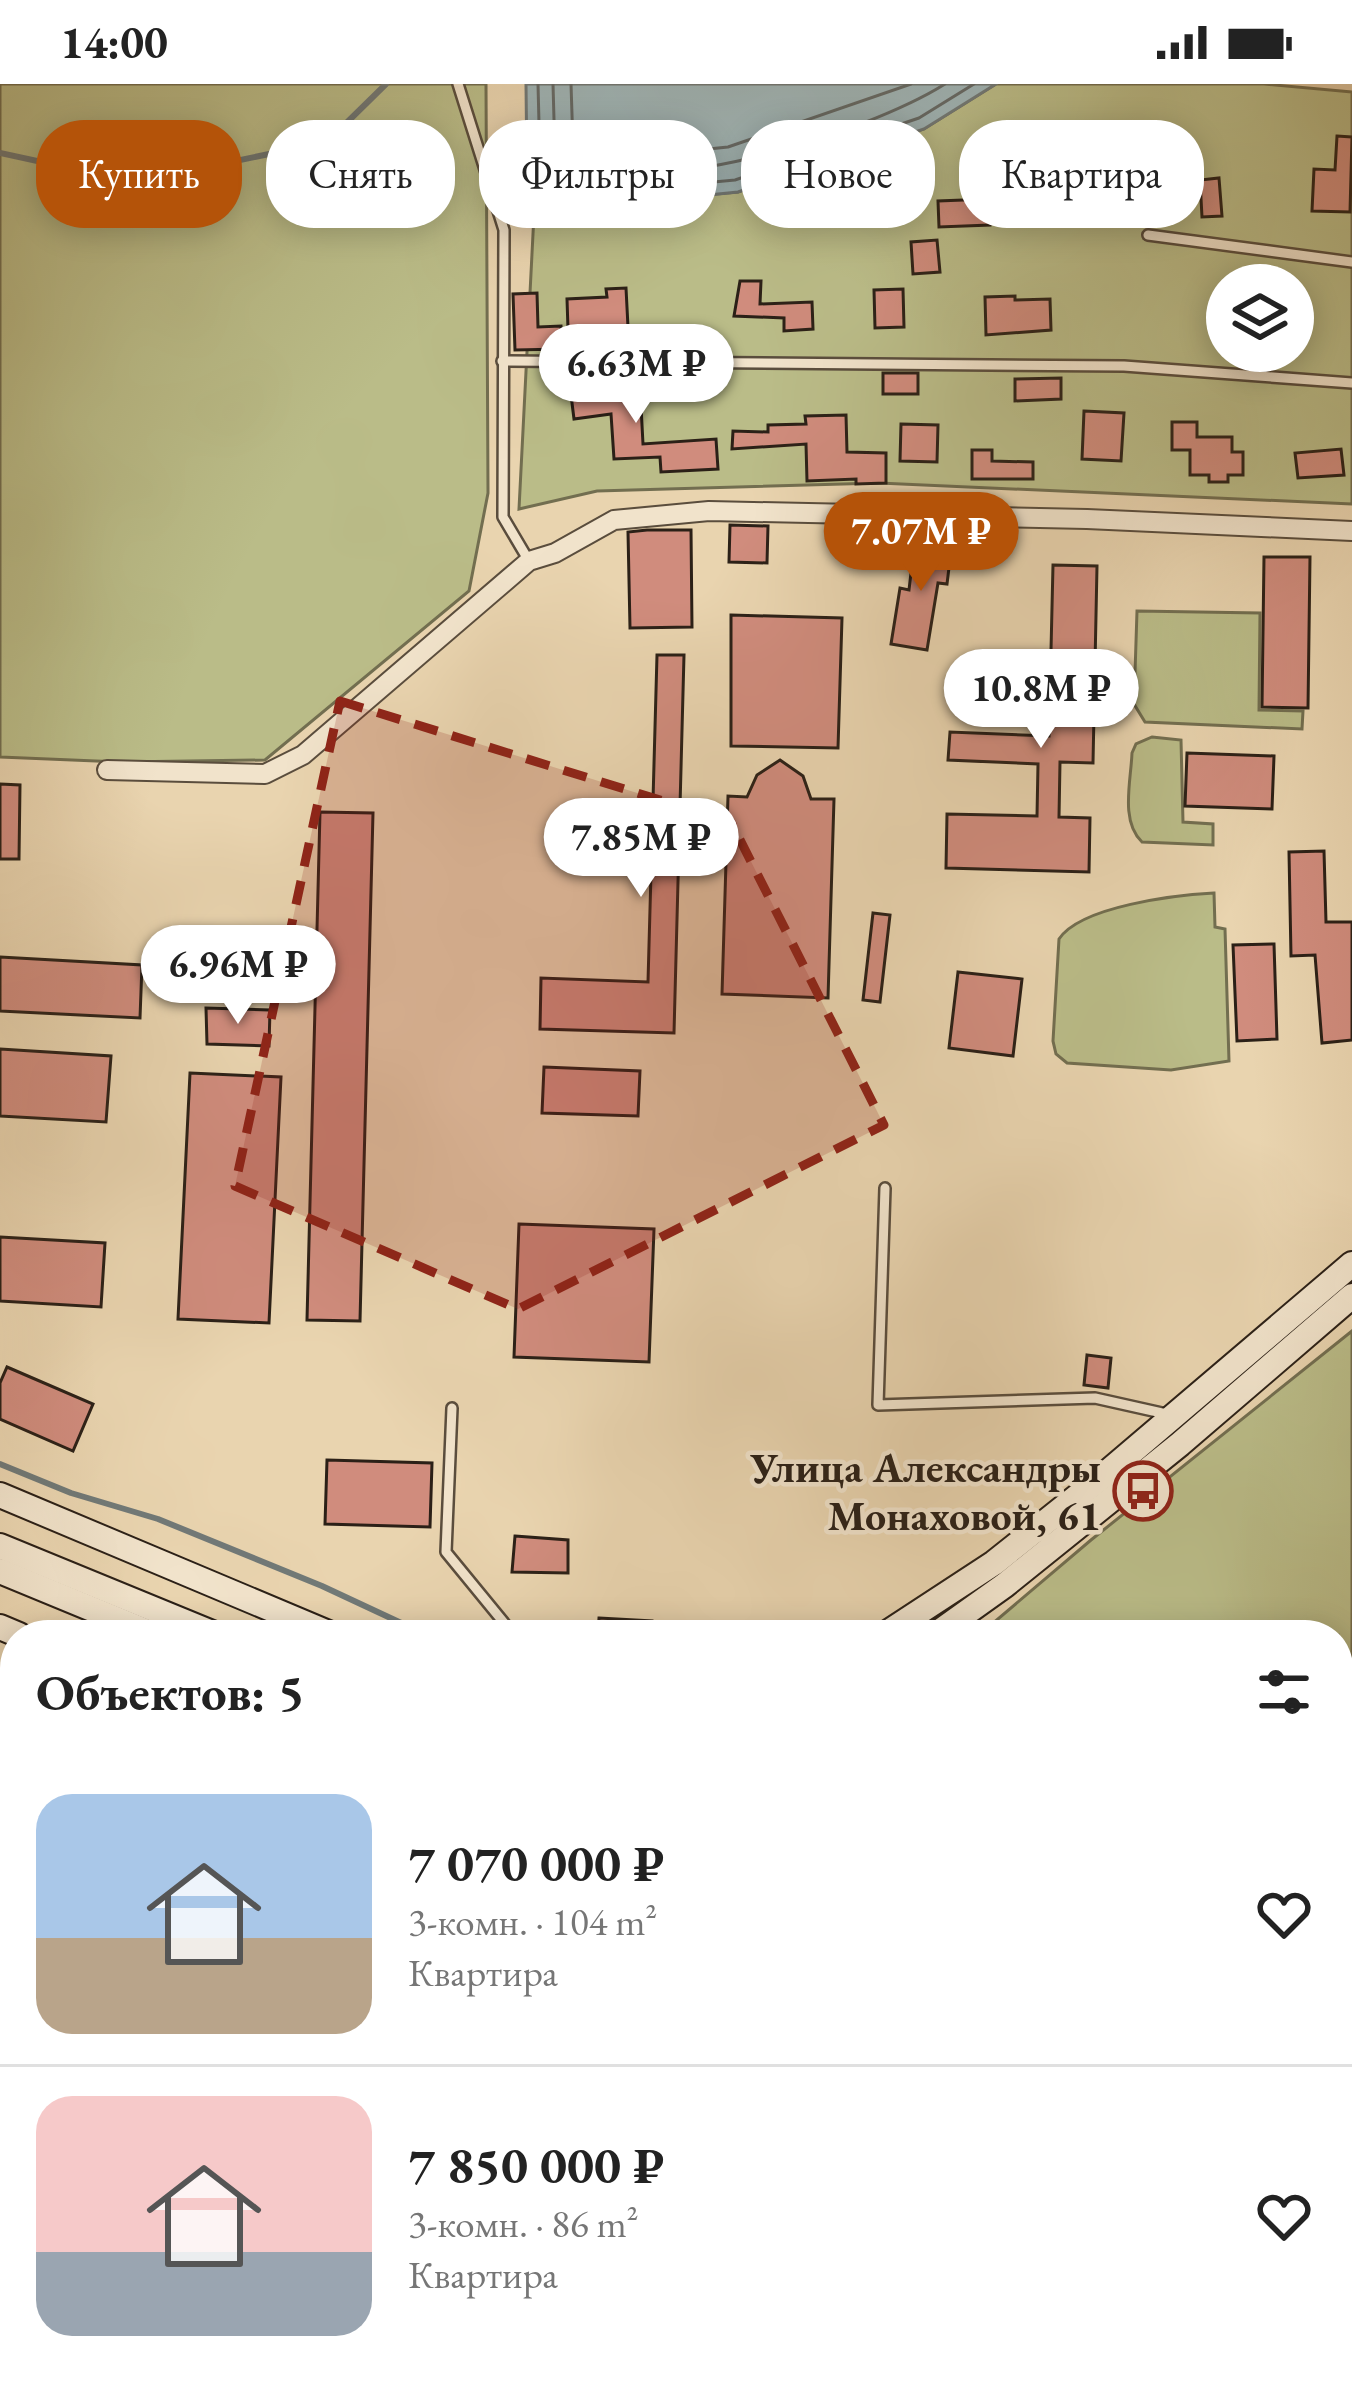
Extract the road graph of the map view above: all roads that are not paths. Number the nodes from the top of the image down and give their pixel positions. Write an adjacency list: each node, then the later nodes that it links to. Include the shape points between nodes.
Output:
1 (458, 84): 4 (lane, via 504,230)
2 (1148, 236): 3 (lane)
3 (1352, 262)
4 (502, 361): 5 (lane, via 1124,366); 7 (lane, via 503,517)
5 (1352, 383)
6 (1352, 531): 7 (street, via 709,511 614,520)
7 (529, 561): 8 (street, via 303,755 265,774)
8 (107, 770)
9 (885, 1188): 13 (lane, via 878,1405 1095,1398)
10 (1352, 1264): 13 (main road)
11 (1352, 1296): 17 (main road)
12 (452, 1408): 21 (lane, via 446,1552)
13 (1176, 1417): 22 (main road, via 994,1563)
14 (0, 1495): 20 (main road)
15 (0, 1546): 19 (main road)
16 (0, 1571): 18 (main road)
17 (1005, 1585): 23 (main road); 24 (main road)
18 (118, 1620)
19 (179, 1620)
20 (297, 1620)
21 (502, 1620)
22 (907, 1620)
23 (956, 1620)
24 (970, 1620)

